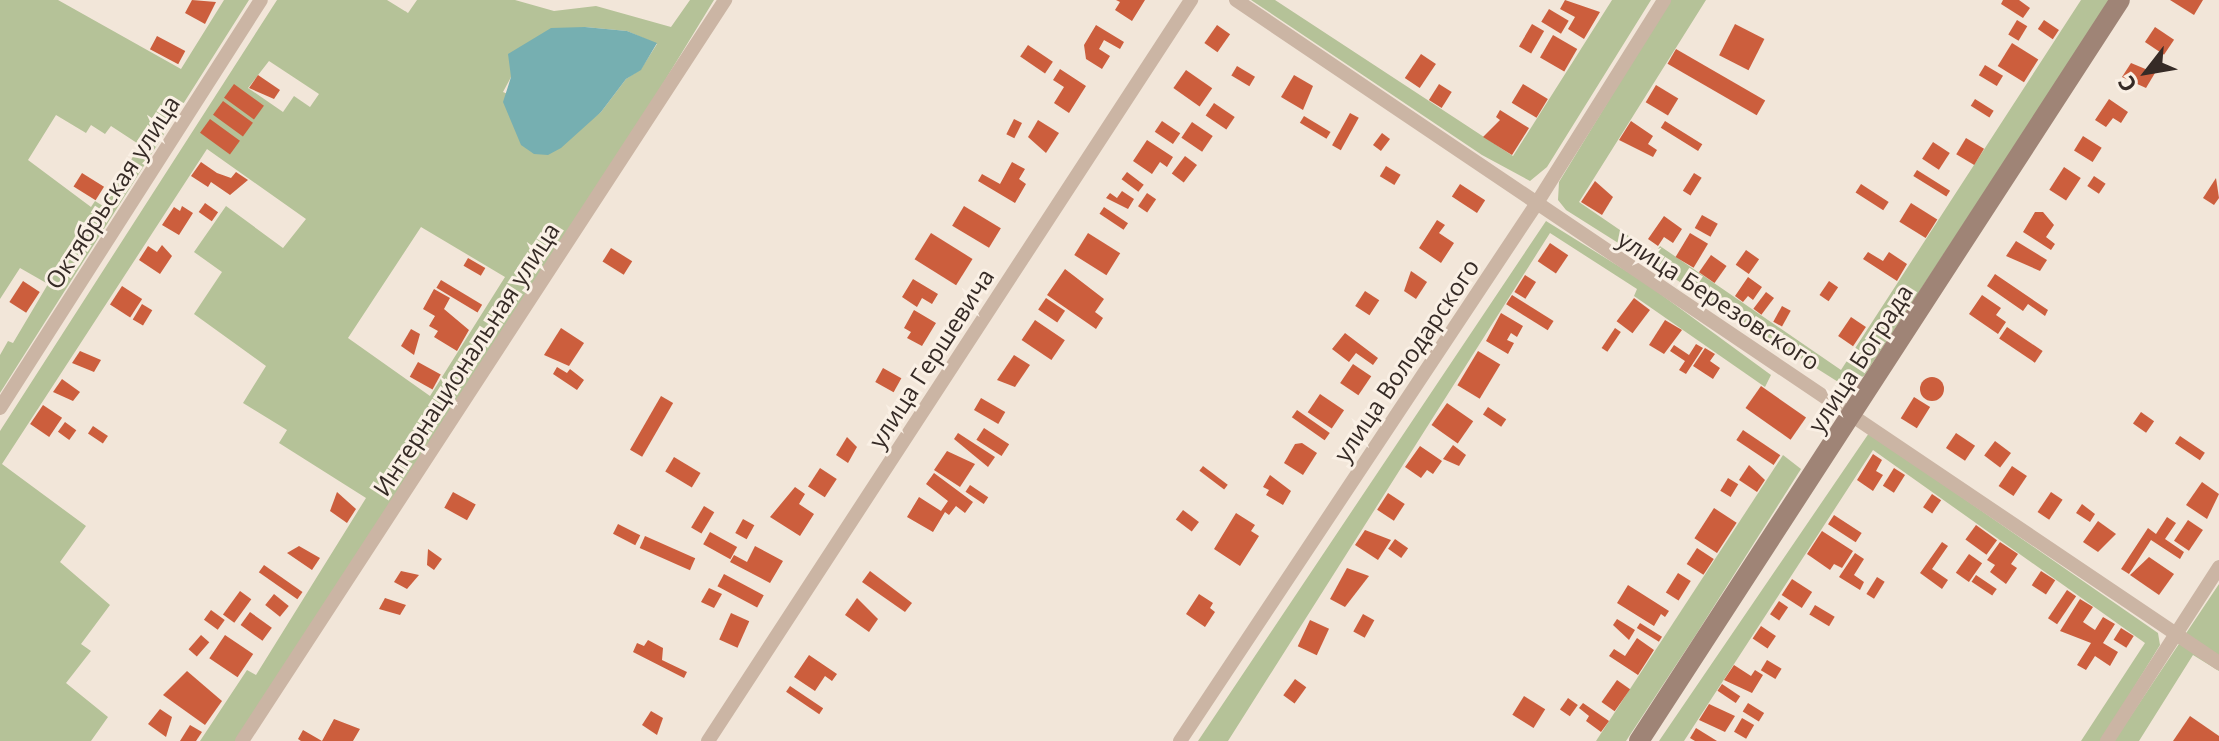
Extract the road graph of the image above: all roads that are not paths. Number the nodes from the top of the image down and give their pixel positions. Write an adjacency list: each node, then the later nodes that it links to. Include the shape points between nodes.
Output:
1 (261, 0): 8 (street, Октябрьская улица)
2 (725, 0): 13 (street, Интернациональная улица)
3 (1191, 0): 14 (street, улица Гершевича)
4 (1236, 0): 7 (street, улица Березовского)
5 (1664, 0): 7 (street, улица Володарского)
6 (2120, 0): 9 (street, улица Бограда)
7 (1535, 206): 9 (street, улица Березовского); 15 (street, улица Володарского)
8 (0, 408)
9 (1854, 415): 11 (street, улица Березовского); 16 (street, улица Бограда)
10 (2219, 567): 11 (street)
11 (2176, 635): 12 (street, улица Березовского); 17 (street)
12 (2219, 663)
13 (242, 741)
14 (708, 741)
15 (1180, 741)
16 (1639, 741)
17 (2107, 741)

